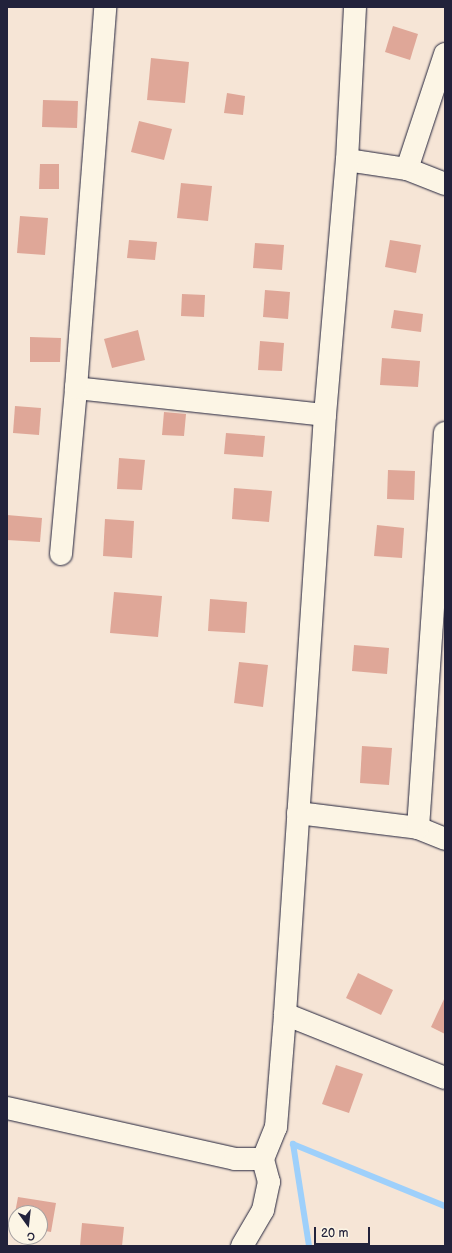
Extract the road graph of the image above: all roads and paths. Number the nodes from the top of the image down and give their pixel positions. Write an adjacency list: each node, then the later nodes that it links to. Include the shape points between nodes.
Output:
1 (106, 7): 7 (street)
2 (355, 7): 4 (street)
3 (445, 54): 5 (street)
4 (347, 160): 5 (street); 8 (street)
5 (407, 169): 6 (street)
6 (445, 184)
7 (76, 388): 8 (street); 10 (street)
8 (324, 415): 11 (street)
9 (445, 433): 12 (street)
10 (61, 554)
11 (298, 813): 12 (street); 14 (street)
12 (418, 828): 13 (street)
13 (445, 839)
14 (285, 1014): 15 (street); 17 (street, via 276,1127)
15 (445, 1078)
16 (7, 1108): 17 (street, via 234,1159)
17 (263, 1159): 18 (street, via 269,1182 263,1210)
18 (242, 1246)

